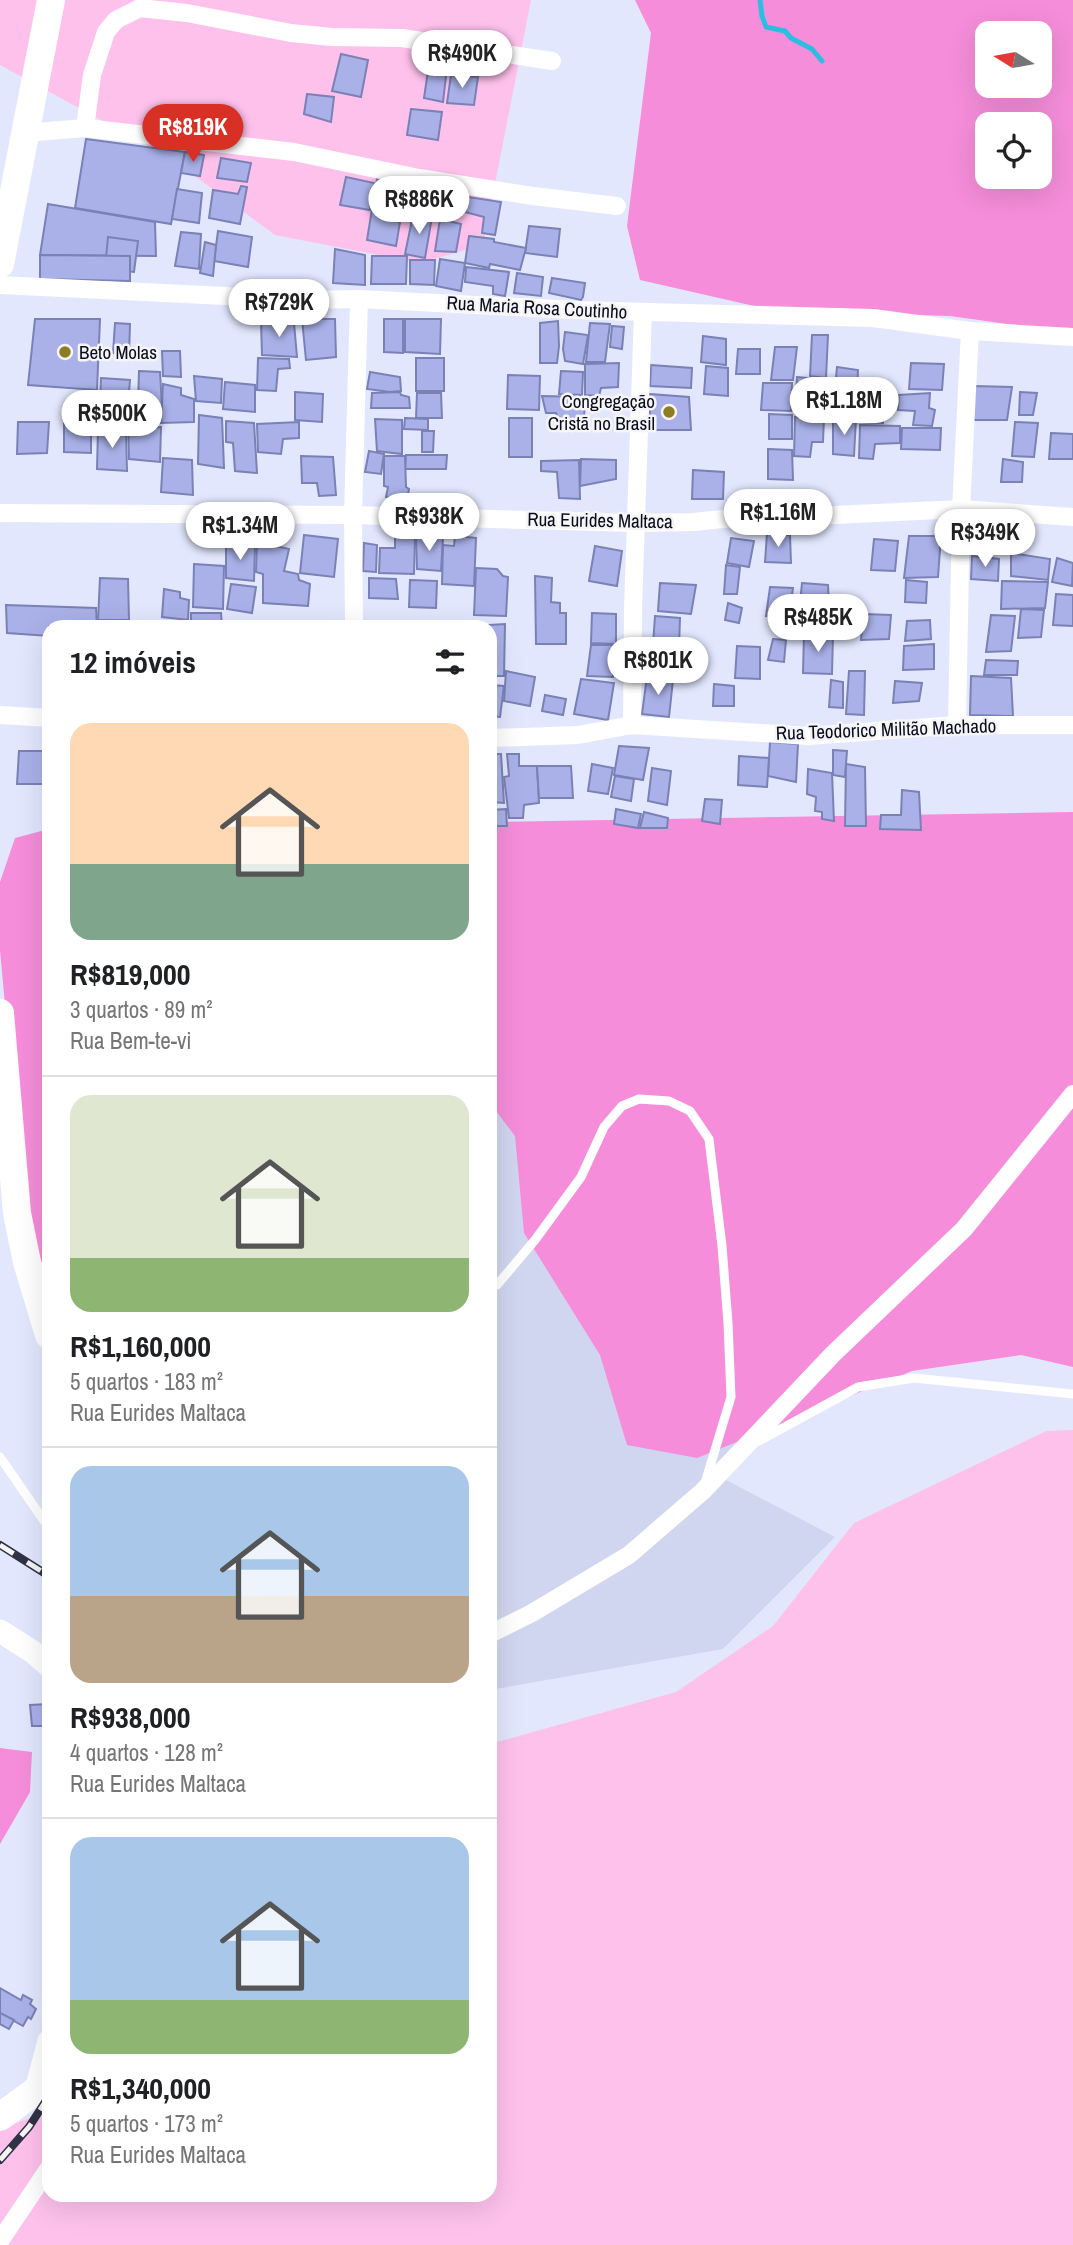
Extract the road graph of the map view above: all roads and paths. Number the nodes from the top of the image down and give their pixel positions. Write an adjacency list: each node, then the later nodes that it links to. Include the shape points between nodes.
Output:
1 (51, 0): 4 (main road)
2 (552, 61): 3 (street, via 402,38 291,33 140,8 116,20 106,32 92,75)
3 (85, 128): 4 (street); 5 (street, via 294,152 419,178)
4 (24, 133): 6 (main road)
5 (617, 206)
6 (0, 264)
7 (0, 285): 8 (street, Rua Maria Rosa Coutinho)
8 (359, 299): 9 (street, Rua Maria Rosa Coutinho); 14 (street)
9 (643, 312): 10 (street, Rua Maria Rosa Coutinho, via 873,318); 16 (street)
10 (970, 331): 11 (street, Rua Maria Rosa Coutinho); 12 (street)
11 (1073, 337)
12 (961, 509): 15 (street, Rua Eurides Maltaca); 16 (street, Rua Eurides Maltaca); 21 (street)
13 (0, 513): 14 (street, Rua Eurides Maltaca)
14 (354, 515): 16 (street, Rua Eurides Maltaca); 17 (street)
15 (1073, 517)
16 (636, 523): 20 (street)
17 (354, 620)
18 (0, 715): 19 (street)
19 (42, 718)
20 (632, 725): 21 (street, Rua Teodorico Militão Machado, via 809,736); 23 (street, Rua Teodorico Militão Machado, via 578,735)
21 (957, 725): 22 (street, Rua Teodorico Militão Machado)
22 (1073, 725)
23 (497, 737)
24 (0, 1013): 27 (main road, via 17,1213)
25 (1073, 1094): 29 (street, via 964,1229 833,1354)
26 (497, 1285): 31 (lane, via 581,1177 604,1127 622,1106 639,1099 669,1101 690,1111 709,1139 722,1246 731,1397)
27 (42, 1312)
28 (1073, 1394): 29 (lane, via 914,1378 858,1387)
29 (742, 1450): 31 (street)
30 (0, 1457): 32 (lane)
31 (703, 1491): 33 (street, via 629,1555)
32 (42, 1518)
33 (497, 1630)
34 (0, 1631): 35 (street)
35 (42, 1660)
36 (42, 2087): 37 (main road)
37 (0, 2117)
38 (42, 2178): 39 (street)
39 (0, 2241)

